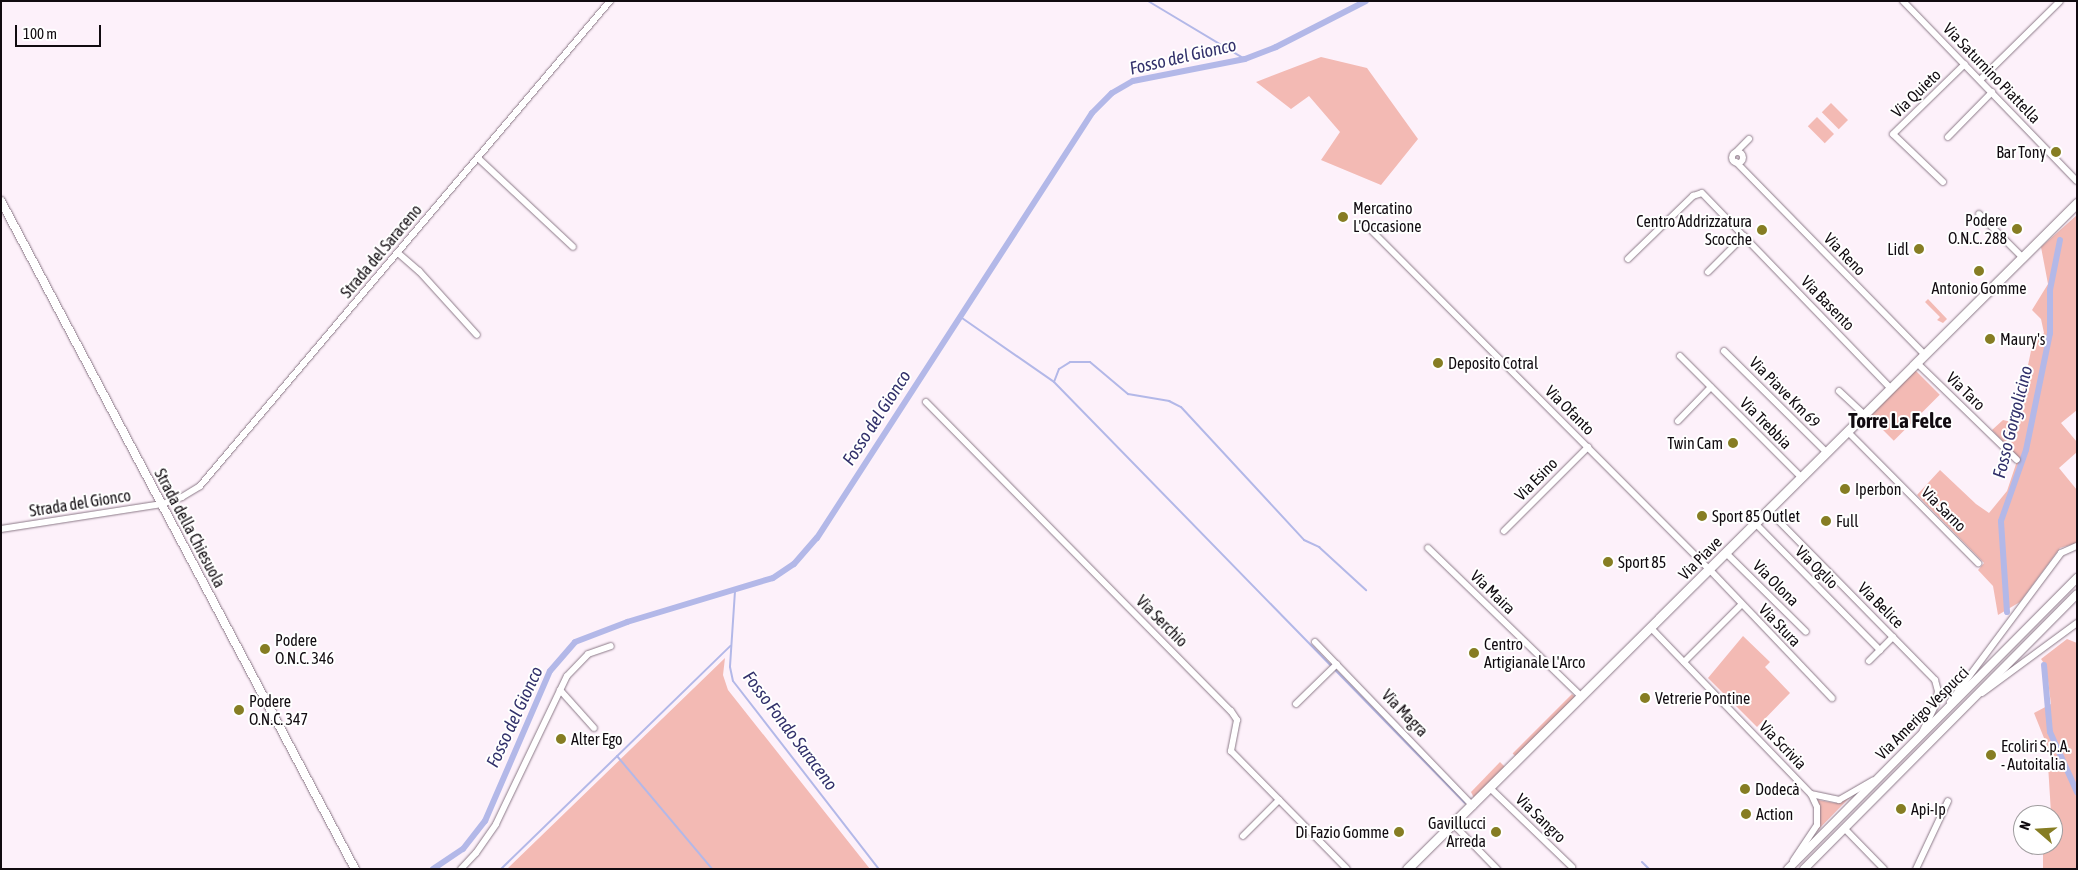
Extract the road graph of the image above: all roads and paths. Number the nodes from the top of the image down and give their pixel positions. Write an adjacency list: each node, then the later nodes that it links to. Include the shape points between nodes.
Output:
1 (610, 1): 10 (street, Strada del Saraceno)
2 (1902, 1): 4 (street, Via Saturnino Piattella)
3 (2060, 1): 5 (street)
4 (1965, 64): 5 (street, Via Saturnino Piattella); 13 (street, Via Quieto, via 1893,134)
5 (1980, 80): 6 (street, Via Saturnino Piattella)
6 (1992, 92): 7 (street); 12 (street, Via Saturnino Piattella)
7 (1948, 137)
8 (1750, 139): 9 (street, via 1744,144)
9 (1741, 155): 11 (street); 11 (street, Via Reno, via 1732,156)
10 (478, 158): 19 (street); 20 (street, Strada del Saraceno)
11 (1746, 170): 26 (street, Via Reno)
12 (2077, 181)
13 (1943, 182)
14 (1, 201): 40 (street, Strada della Chiesuola)
15 (2077, 203): 21 (main road, Via Piave)
16 (1979, 214): 21 (street)
17 (1368, 227): 36 (street, Via Ofanto)
18 (1744, 236): 22 (street, Via Basento, via 1706,196 1698,194); 23 (street); 30 (street, Via Basento)
19 (572, 247)
20 (398, 253): 24 (street, via 416,267); 40 (street, Strada del Saraceno, via 208,478 186,495)
21 (2023, 258): 26 (main road, Via Piave)
22 (1628, 259)
23 (1708, 272)
24 (477, 335)
25 (1724, 351): 37 (street, Via Piave Km 69)
26 (1925, 355): 28 (main road, Via Piave)
27 (1680, 356): 29 (street, Via Trebbia)
28 (1917, 363): 30 (main road, Via Piave); 38 (street, Via Taro)
29 (1711, 387): 34 (street); 39 (street, Via Trebbia)
30 (1891, 389): 33 (main road, Via Piave)
31 (1839, 391): 33 (street)
32 (926, 402): 74 (street, Via Serchio, via 1232,711 1237,720 1231,751)
33 (1865, 416): 35 (main road, Via Piave)
34 (1678, 421)
35 (1848, 432): 37 (main road, Via Piave); 48 (street, Via Sarno)
36 (1588, 446): 44 (street, Via Esino); 49 (street, Via Ofanto)
37 (1827, 453): 39 (main road, Via Piave)
38 (2017, 460)
39 (1802, 478): 41 (main road, Via Piave)
40 (162, 504): 43 (street, Strada del Gionco); 82 (street, Strada della Chiesuola)
41 (1769, 511): 42 (main road, Via Piave); 56 (street, Via Belice)
42 (1756, 524): 47 (main road, Via Piave); 59 (street, Via Oglio)
43 (1, 529)
44 (1504, 531)
45 (2077, 546): 68 (street, via 2062,553)
46 (1428, 548): 64 (street, Via Maira)
47 (1726, 553): 49 (main road, Via Piave); 55 (street, Via Olona)
48 (1978, 562)
49 (1710, 570): 52 (street, Via Stura); 54 (main road, Via Piave)
50 (2077, 578): 68 (street, Via Amerigo Vespucci)
51 (2077, 594): 66 (street, Via Amerigo Vespucci)
52 (1741, 605): 61 (street); 65 (street, Via Stura)
53 (2077, 623): 66 (street)
54 (1651, 628): 61 (street, Via Scrivia); 64 (main road, Via Piave)
55 (1806, 632)
56 (1893, 637): 59 (street); 70 (street, Via Belice, via 1935,680 1938,691 1935,706)
57 (1315, 642): 62 (street, Via Magra)
58 (611, 646): 63 (street, via 582,658)
59 (1880, 650): 60 (street)
60 (1869, 661)
61 (1684, 662): 73 (street, Via Scrivia)
62 (1337, 664): 67 (street); 76 (street, Via Magra)
63 (560, 690): 69 (street); 83 (street, via 498,821 480,849)
64 (1582, 697): 72 (main road, Via Piave)
65 (1832, 698)
66 (1970, 701): 78 (street, Via Amerigo Vespucci)
67 (1296, 704)
68 (1944, 709): 70 (street, Via Amerigo Vespucci)
69 (594, 728)
70 (1923, 731): 71 (street, Via Amerigo Vespucci)
71 (1878, 777): 73 (street, via 1839,800); 81 (street, Via Amerigo Vespucci)
72 (1490, 788): 76 (main road, Via Piave); 80 (street, Via Sangro)
73 (1811, 794): 81 (street, Via Scrivia, via 1817,807 1817,825)
74 (1279, 800): 79 (street); 84 (street, Via Serchio)
75 (1948, 801): 89 (street)
76 (1473, 806): 77 (main road, Via Piave)
77 (1454, 825): 85 (main road, Via Piave); 86 (street)
78 (1844, 828): 87 (street, Via Amerigo Vespucci); 88 (street)
79 (1243, 836)
80 (1572, 867)
81 (1788, 868)
82 (355, 869)
83 (461, 869)
84 (1347, 869)
85 (1407, 869)
86 (1497, 869)
87 (1804, 869)
88 (1884, 869)
89 (1916, 869)

